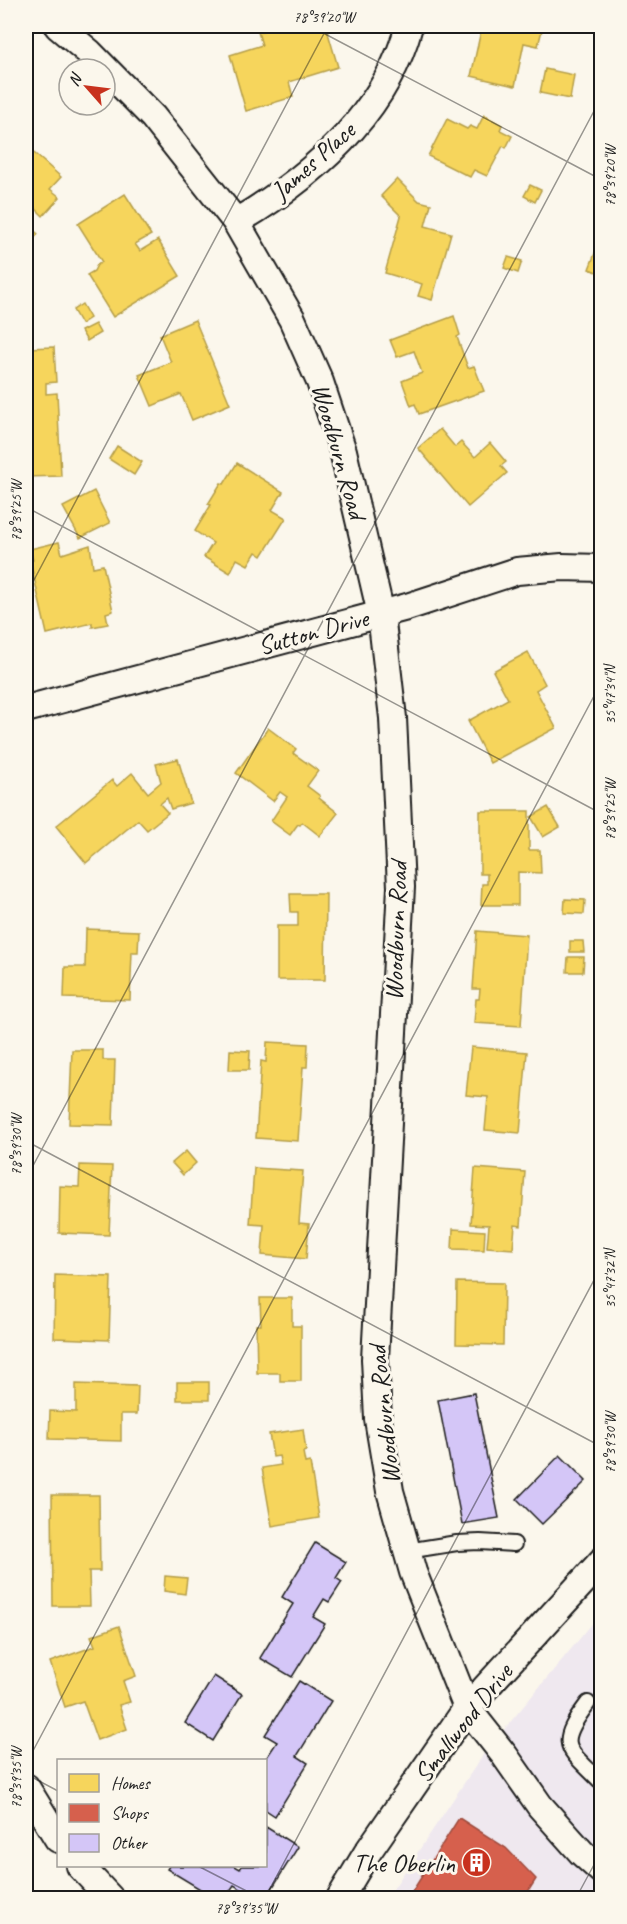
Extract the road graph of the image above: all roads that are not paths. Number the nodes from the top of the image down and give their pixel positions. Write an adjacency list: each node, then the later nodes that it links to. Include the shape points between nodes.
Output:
1 (58, 26): 3 (street, Woodburn Road, via 153,117)
2 (409, 26): 3 (street, James Place, via 393,71 341,142 306,174)
3 (236, 222): 5 (street, Woodburn Road, via 292,319 320,382 343,451)
4 (602, 568): 5 (street, Sutton Drive, via 517,571)
5 (381, 614): 6 (street, Sutton Drive); 8 (street, Woodburn Road, via 393,718 401,887 375,1359 378,1419 390,1491)
6 (26, 709)
7 (514, 1544): 8 (lane, via 457,1543)
8 (407, 1551): 11 (street, Woodburn Road)
9 (602, 1561): 11 (street, Smallwood Drive)
10 (588, 1703): 12 (lane, via 570,1728 568,1744)
11 (467, 1708): 16 (street, Woodburn Road, via 540,1806); 18 (street, Smallwood Drive)
12 (602, 1783)
13 (26, 1786): 14 (street)
14 (57, 1837)
15 (81, 1867): 17 (street)
16 (602, 1870)
17 (110, 1899)
18 (340, 1899)

